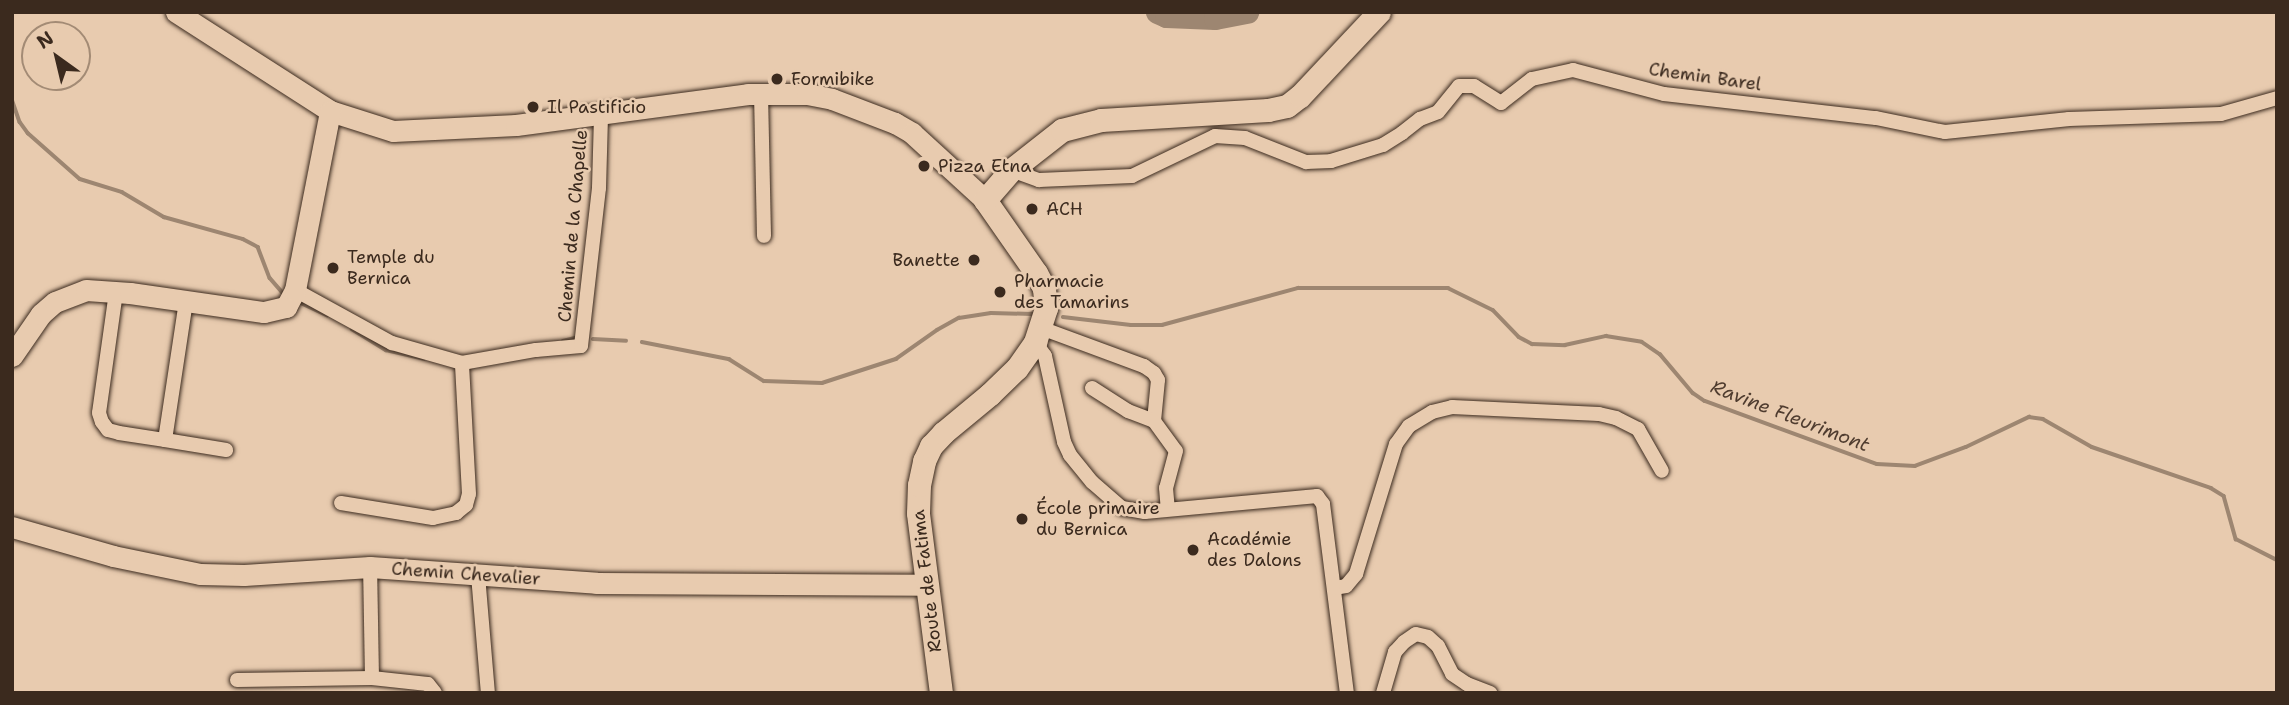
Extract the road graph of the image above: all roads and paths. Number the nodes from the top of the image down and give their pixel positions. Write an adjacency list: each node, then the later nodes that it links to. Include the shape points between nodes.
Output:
1 (176, 12): 5 (street)
2 (1379, 12): 7 (main road, via 1287,106 1101,120 1062,130)
3 (761, 93): 6 (street); 8 (street, via 832,99 895,122); 9 (street)
4 (2277, 98): 7 (street, Chemin Barel, via 2221,114 2069,119 1945,132 1875,118 1664,94 1573,70 1532,79 1501,103 1474,86 1459,86 1438,111 1383,145 1331,161 1306,162 1245,138 1215,136 1132,176 1039,180)
5 (330, 111): 6 (street, via 393,131 492,127); 10 (street)
6 (601, 115): 15 (street, Chemin de la Chapelle, via 599,188 581,346)
7 (1011, 170): 8 (main road)
8 (985, 200): 13 (main road, Route de Fatima, via 1044,288 1046,308)
9 (764, 236)
10 (295, 290): 12 (street, via 286,307 264,312); 15 (street, Chemin de la Chapelle, via 392,344)
11 (117, 292): 12 (street); 14 (street, via 86,290 55,302); 18 (street, via 99,414 108,430)
12 (186, 301): 18 (street)
13 (1038, 335): 17 (street, via 1070,339 1154,373 1158,380); 22 (street, via 1064,442 1079,468 1122,508); 26 (main road, Route de Fatima, via 1017,368 943,433 924,461 918,513)
14 (12, 356)
15 (463, 363): 21 (street, via 466,505 433,519)
16 (1092, 388): 17 (street)
17 (1154, 421): 22 (street, via 1176,451 1166,488)
18 (165, 440): 19 (street)
19 (226, 450)
20 (1662, 471): 27 (street, via 1637,429 1616,418 1452,407 1432,412 1409,426 1396,443 1356,573 1346,586)
21 (341, 503)
22 (1168, 509): 27 (street, via 1317,496 1323,504)
23 (12, 527): 24 (street, Chemin Chevalier, via 113,556 200,574)
24 (370, 567): 25 (street, Chemin Chevalier); 28 (street)
25 (478, 575): 26 (street, Chemin Chevalier, via 703,585); 31 (street)
26 (926, 585): 32 (main road, Route de Fatima)
27 (1334, 588): 33 (street)
28 (372, 678): 29 (street); 30 (street, via 428,684)
29 (237, 680)
30 (435, 693)
31 (488, 693)
32 (941, 693)
33 (1347, 693)
34 (1383, 693): 35 (street, via 1395,652 1416,634 1429,637 1452,674)
35 (1490, 693)

